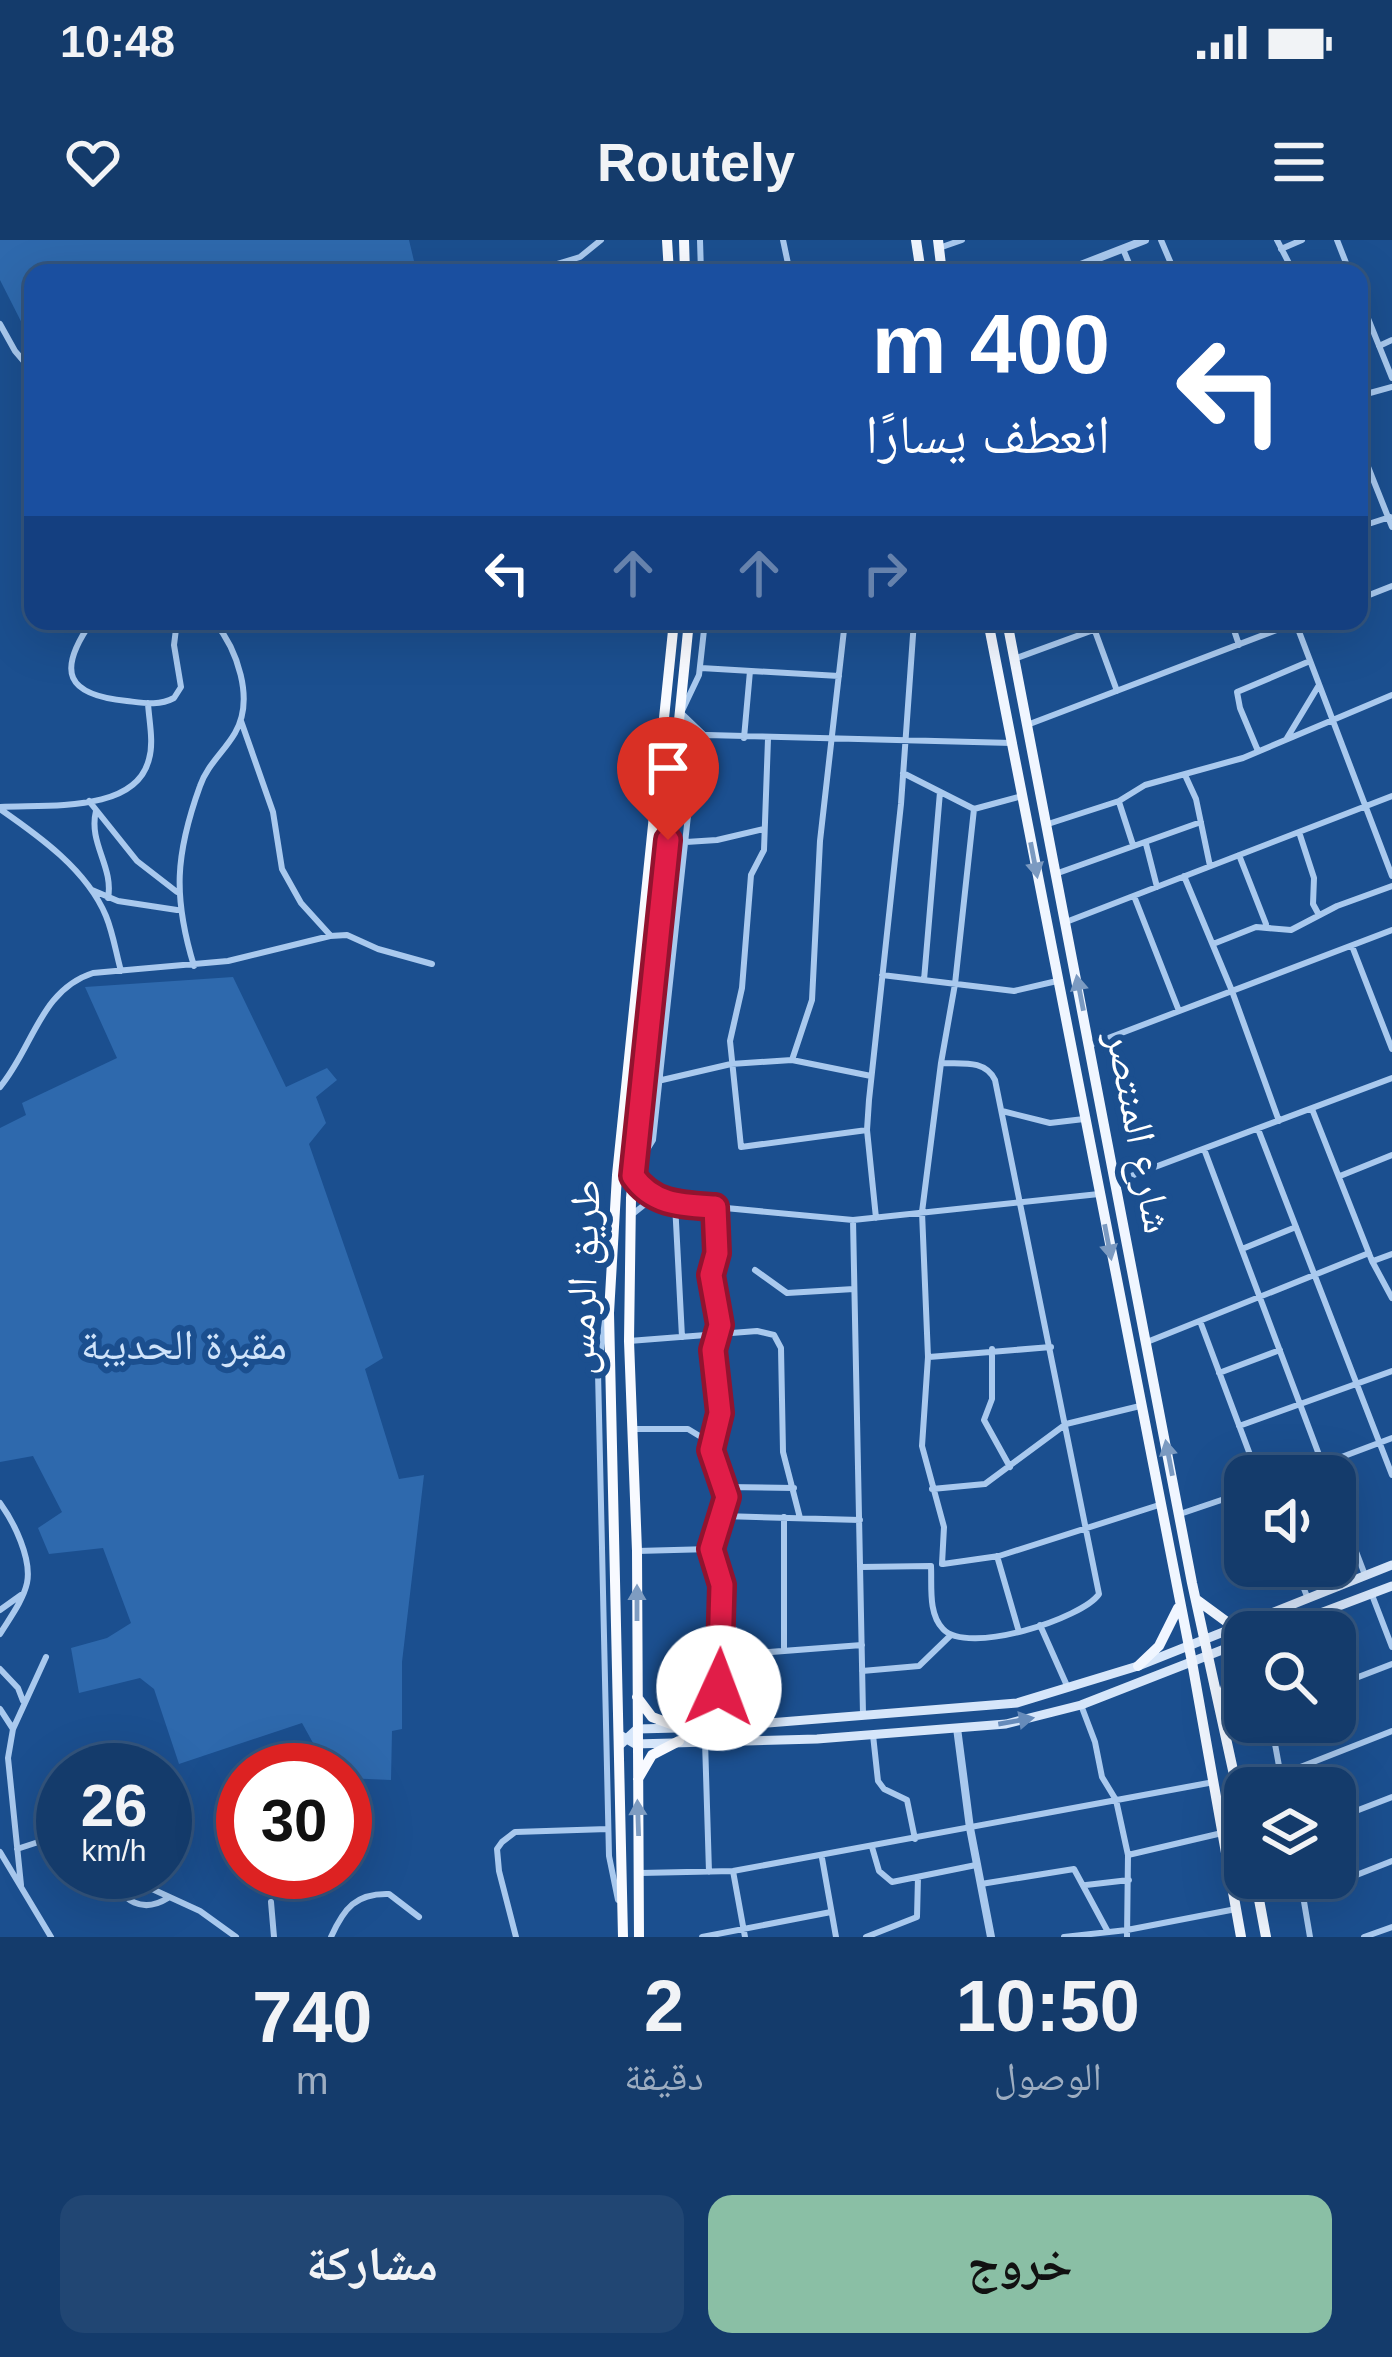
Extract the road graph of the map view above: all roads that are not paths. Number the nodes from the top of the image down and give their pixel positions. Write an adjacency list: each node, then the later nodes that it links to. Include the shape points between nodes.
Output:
1 (601, 240): 8 (street)
2 (962, 240): 5 (street)
3 (1145, 240): 7 (street)
4 (1302, 240): 6 (street)
5 (939, 244)
6 (1279, 244)
7 (1124, 249): 9 (street); 10 (street)
8 (556, 264)
9 (1088, 264)
10 (1130, 264)
11 (1368, 319): 14 (street)
12 (0, 324): 15 (street)
13 (1392, 340): 14 (street)
14 (1379, 346): 16 (street)
15 (24, 362)
16 (1392, 382)
17 (1368, 465): 18 (street)
18 (1390, 517): 19 (street)
19 (1392, 526)
20 (88, 630): 43 (street, via 72,661 78,688)
21 (176, 630): 43 (street, via 181,687 168,702)
22 (221, 630): 46 (street, via 240,675)
23 (673, 630): 141 (highway, طريق الرمس)
24 (688, 630): 44 (highway, طريق الرمس)
25 (704, 630): 37 (street)
26 (843, 630): 39 (street)
27 (913, 630): 53 (street)
28 (990, 630): 54 (main road, شارع المنتصر)
29 (1009, 630): 35 (main road, شارع المنتصر)
30 (1234, 630): 34 (street)
31 (1276, 630): 34 (street)
32 (1300, 630): 36 (street)
33 (1095, 631): 35 (street); 41 (street)
34 (1238, 645): 41 (street)
35 (1014, 659): 47 (main road, شارع المنتصر)
36 (1310, 661): 40 (street); 55 (street, via 1238,692)
37 (701, 668): 38 (street); 44 (street)
38 (750, 671): 39 (street); 49 (street)
39 (838, 676): 52 (street)
40 (1319, 685): 45 (street); 51 (street)
41 (1117, 691): 47 (street)
42 (1392, 695): 45 (street)
43 (148, 704): 62 (street, via 144,774 124,793)
44 (681, 712): 48 (street); 56 (highway, طريق الرمس)
45 (1332, 719): 51 (street); 64 (street)
46 (241, 721): 83 (street, via 200,786); 91 (street, via 273,812 282,869)
47 (1027, 725): 69 (main road, شارع المنتصر)
48 (707, 735): 49 (street); 56 (street)
49 (744, 738): 50 (street)
50 (768, 739): 52 (street); 70 (street)
51 (1286, 741): 55 (street)
52 (832, 742): 53 (street); 105 (street, via 812,1000)
53 (906, 743): 54 (street); 57 (street)
54 (1012, 743): 60 (main road, شارع المنتصر)
55 (1258, 751): 58 (street)
56 (676, 758): 72 (street, via 690,792); 120 (highway, طريق الرمس)
57 (903, 773): 59 (street); 97 (street)
58 (1186, 775): 63 (street); 68 (street)
59 (940, 792): 66 (street); 98 (street)
60 (1022, 796): 66 (street); 99 (main road, شارع المنتصر, one-way to 99)
61 (1392, 796): 64 (street)
62 (88, 801): 65 (street); 67 (street)
63 (1119, 801): 69 (street); 74 (street)
64 (1366, 806): 71 (street); 79 (street)
65 (0, 808): 82 (street)
66 (974, 808): 100 (street)
67 (96, 811): 83 (street, via 137,861); 85 (street)
68 (1201, 822): 73 (street); 76 (street)
69 (1046, 825): 77 (main road, شارع المنتصر)
70 (764, 829): 72 (street); 107 (street, via 751,875)
71 (1299, 832): 75 (street); 87 (street)
72 (685, 842): 110 (street)
73 (1146, 842): 74 (street); 81 (street)
74 (1132, 844): 77 (street)
75 (1239, 855): 76 (street); 89 (street)
76 (1210, 866): 78 (street)
77 (1056, 874): 88 (main road, شارع المنتصر)
78 (1184, 876): 81 (street); 92 (street)
79 (1392, 876)
80 (1392, 886): 87 (street)
81 (1157, 887): 84 (street)
82 (88, 888): 85 (street); 96 (street, via 106,917)
83 (177, 892): 86 (street)
84 (1134, 895): 88 (street); 102 (street)
85 (108, 898): 86 (street)
86 (178, 910): 95 (street)
87 (1319, 916): 89 (street, via 1291,930)
88 (1066, 922): 103 (main road, شارع المنتصر, one-way to 88)
89 (1267, 926): 92 (street)
90 (1392, 930): 93 (street)
91 (330, 936): 94 (street); 95 (street)
92 (1213, 944): 101 (street)
93 (1352, 946): 101 (street); 104 (street)
94 (432, 964)
95 (194, 966): 96 (street)
96 (121, 971): 111 (street, via 79,977 55,995)
97 (882, 975): 98 (street); 108 (street)
98 (924, 980): 100 (street)
99 (1057, 981): 100 (street, via 1014,991); 114 (main road, شارع المنتصر)
100 (956, 984): 106 (street)
101 (1232, 992): 102 (street); 115 (street)
102 (1179, 1011): 103 (street)
103 (1090, 1045): 122 (main road, شارع المنتصر)
104 (1392, 1049)
105 (792, 1060): 107 (street); 108 (street)
106 (941, 1063): 113 (street, via 986,1067); 128 (street)
107 (731, 1064): 110 (street); 117 (street, via 741,1147)
108 (871, 1076): 117 (street)
109 (1392, 1078): 112 (street)
110 (661, 1080): 120 (street, via 652,1146)
111 (0, 1087)
112 (1312, 1109): 115 (street); 121 (street)
113 (1002, 1111): 114 (street, via 1050,1123); 126 (street)
114 (1084, 1119): 123 (main road, شارع المنتصر)
115 (1279, 1121): 116 (street)
116 (1258, 1129): 118 (street); 132 (street)
117 (867, 1130): 130 (street)
118 (1204, 1149): 122 (street); 133 (street)
119 (1392, 1155): 121 (street)
120 (634, 1173): 124 (street); 129 (highway, طريق الرمس)
121 (1338, 1177): 135 (street)
122 (1115, 1182): 146 (main road, شارع المنتصر)
123 (1099, 1194): 126 (street); 155 (main road, شارع المنتصر, one-way to 155)
124 (662, 1202): 125 (street); 129 (street)
125 (675, 1203): 127 (street); 144 (street)
126 (1022, 1204): 128 (street); 147 (street)
127 (715, 1207): 131 (street); 143 (street)
128 (922, 1212): 130 (street); 150 (street)
129 (631, 1217): 145 (highway, طريق الرمس)
130 (876, 1218): 131 (street)
131 (853, 1220): 138 (street)
132 (1296, 1227): 133 (street); 137 (street)
133 (1241, 1249): 139 (street)
134 (1392, 1254): 135 (street)
135 (1371, 1257): 137 (street); 140 (street)
136 (755, 1270): 138 (street, via 787,1293)
137 (1315, 1275): 139 (street); 153 (street)
138 (854, 1289): 177 (street)
139 (1260, 1297): 142 (street); 149 (street)
140 (1392, 1298)
141 (609, 1313): 235 (highway, طريق الرمس); 247 (street, via 598,1372)
142 (1200, 1321): 146 (street); 152 (street)
143 (718, 1336): 144 (street); 160 (street, via 720,1413); 168 (street, via 758,1331 778,1342 783,1452)
144 (682, 1339): 145 (street)
145 (629, 1341): 158 (highway, طريق الرمس)
146 (1147, 1342): 173 (main road, شارع المنتصر, one-way to 146)
147 (1051, 1347): 148 (street); 156 (street)
148 (992, 1349): 150 (street); 165 (street, via 984,1420)
149 (1280, 1350): 152 (street); 154 (street)
150 (928, 1357): 169 (street, via 921,1428)
151 (1392, 1371): 153 (street)
152 (1219, 1373): 157 (street)
153 (1357, 1384): 154 (street); 161 (street)
154 (1300, 1405): 157 (street); 163 (street)
155 (1140, 1406): 156 (street); 172 (main road, شارع المنتصر)
156 (1066, 1424): 165 (street); 178 (street)
157 (1239, 1426): 162 (street)
158 (632, 1430): 160 (street, via 688,1429); 180 (highway, طريق الرمس)
159 (1392, 1438): 161 (street)
160 (711, 1443): 167 (street)
161 (1380, 1443): 164 (street); 166 (street)
162 (1250, 1455)
163 (1319, 1455)
164 (1349, 1455)
165 (1010, 1467): 169 (street, via 985,1484)
166 (1392, 1475)
167 (725, 1487): 168 (street); 174 (street)
168 (794, 1488): 176 (street)
169 (932, 1489): 183 (street, via 944,1527)
170 (1224, 1499): 173 (street)
171 (0, 1503): 190 (street, via 27,1564)
172 (1160, 1504): 178 (street); 194 (main road, شارع المنتصر)
173 (1180, 1514): 193 (main road, شارع المنتصر)
174 (723, 1516): 175 (street); 179 (street)
175 (784, 1517): 176 (street); 210 (street)
176 (800, 1518): 177 (street)
177 (860, 1520): 186 (street)
178 (1087, 1529): 182 (street); 200 (street, via 1096,1600)
179 (711, 1549): 180 (street); 196 (street)
180 (637, 1551): 221 (highway, طريق الرمس, one-way to 180)
181 (1356, 1552): 187 (street)
182 (997, 1556): 183 (street); 201 (street)
183 (943, 1564): 184 (street)
184 (932, 1565): 186 (street); 204 (street, via 935,1616)
185 (1392, 1565): 187 (main road)
186 (862, 1568): 206 (street)
187 (1365, 1575): 192 (main road)
188 (1392, 1586): 191 (main road)
189 (1303, 1587): 192 (street)
190 (24, 1593): 195 (street); 203 (street)
191 (1372, 1594): 198 (main road); 208 (street)
192 (1308, 1599): 197 (main road)
193 (1197, 1600): 199 (main road); 205 (main road, شارع المنتصر)
194 (1179, 1605): 207 (main road, شارع المنتصر); 215 (main road)
195 (0, 1610)
196 (722, 1611): 210 (street, via 751,1650); 227 (street)
197 (1279, 1611)
198 (1326, 1611)
199 (1224, 1620)
200 (1040, 1624): 201 (street); 219 (street)
201 (1019, 1632): 204 (street, via 988,1640)
202 (1224, 1632): 205 (main road)
203 (0, 1634)
204 (950, 1635): 217 (street, via 919,1666)
205 (1206, 1639): 207 (main road); 211 (main road, شارع المنتصر)
206 (862, 1645): 210 (street); 217 (street)
207 (1189, 1645): 213 (main road, شارع المنتصر); 215 (main road)
208 (1392, 1647)
209 (1224, 1649): 211 (main road)
210 (784, 1651)
211 (1209, 1655): 213 (main road); 225 (main road, شارع المنتصر)
212 (46, 1657): 222 (street)
213 (1192, 1662): 223 (main road); 243 (main road, شارع المنتصر)
214 (1392, 1664): 218 (street)
215 (1138, 1666): 219 (main road)
216 (0, 1669): 222 (street)
217 (862, 1671): 226 (street)
218 (1356, 1678)
219 (1068, 1688): 226 (main road, via 1017,1703)
220 (1224, 1693): 225 (main road)
221 (637, 1695): 228 (highway, via 652,1717); 230 (highway, طريق الرمس)
222 (24, 1705): 231 (street)
223 (1081, 1705): 229 (main road, one-way to 223); 245 (street)
224 (0, 1709): 231 (street)
225 (1219, 1710): 240 (main road, شارع المنتصر)
226 (863, 1717): 227 (main road); 234 (main road, via 821,1723)
227 (718, 1727): 228 (main road)
228 (682, 1728): 230 (main road)
229 (957, 1728): 233 (main road); 248 (street)
230 (637, 1729): 235 (main road); 238 (highway, طريق الرمس)
231 (13, 1730): 239 (street)
232 (1392, 1731): 241 (street)
233 (873, 1735): 234 (main road); 250 (street, via 878,1781 907,1800)
234 (817, 1739): 236 (main road)
235 (621, 1740): 238 (main road); 274 (highway, طريق الرمس)
236 (706, 1741): 237 (main road); 260 (street)
237 (679, 1742): 238 (main road); 242 (highway, via 652,1755)
238 (637, 1744): 242 (highway, طريق الرمس)
239 (4, 1759): 253 (street)
240 (1232, 1767)
241 (1300, 1767)
242 (637, 1782): 261 (highway, طريق الرمس, one-way to 242)
243 (1214, 1782): 245 (street); 249 (main road, شارع المنتصر)
244 (1392, 1797): 246 (street)
245 (1116, 1800): 248 (street); 255 (street)
246 (1356, 1811)
247 (608, 1828): 274 (street); 288 (street, via 515,1832 502,1842 499,1871)
248 (970, 1828): 250 (street); 258 (street)
249 (1222, 1833): 255 (street); 275 (main road, شارع المنتصر)
250 (915, 1838): 252 (street)
251 (36, 1843): 253 (street)
252 (872, 1847): 256 (street); 263 (street, via 887,1879)
253 (17, 1849): 266 (street)
254 (0, 1852): 266 (street)
255 (1128, 1855): 264 (street)
256 (822, 1857): 259 (street); 276 (street)
257 (1392, 1861): 262 (street)
258 (977, 1865): 263 (street); 265 (street)
259 (733, 1871): 260 (street); 279 (street)
260 (710, 1872): 261 (street)
261 (640, 1873): 290 (highway, طريق الرمس)
262 (1356, 1875)
263 (918, 1877): 282 (street, via 917,1917)
264 (1129, 1880): 267 (street); 281 (street)
265 (980, 1884): 267 (street, via 1070,1868); 294 (street)
266 (21, 1885): 284 (street)
267 (1085, 1885): 280 (street)
268 (130, 1899): 269 (street)
269 (166, 1899)
270 (170, 1899): 285 (street)
271 (1259, 1899): 297 (main road)
272 (1304, 1899): 298 (street)
273 (271, 1902): 286 (street)
274 (622, 1908): 289 (highway, طريق الرمس)
275 (1236, 1909): 281 (street); 296 (main road, شارع المنتصر)
276 (831, 1912): 279 (street); 292 (street)
277 (418, 1917): 287 (street, via 389,1894 372,1894 350,1903)
278 (1392, 1927): 283 (street)
279 (744, 1932): 291 (street)
280 (1108, 1932): 281 (street); 295 (street)
281 (1127, 1934)
282 (881, 1935): 293 (street)
283 (1377, 1936): 299 (street)
284 (51, 1937)
285 (236, 1937)
286 (274, 1937)
287 (331, 1937)
288 (516, 1937)
289 (622, 1937)
290 (639, 1937)
291 (702, 1937)
292 (836, 1937)
293 (866, 1937)
294 (991, 1937)
295 (1064, 1937)
296 (1241, 1937)
297 (1266, 1937)
298 (1310, 1937)
299 (1364, 1937)

